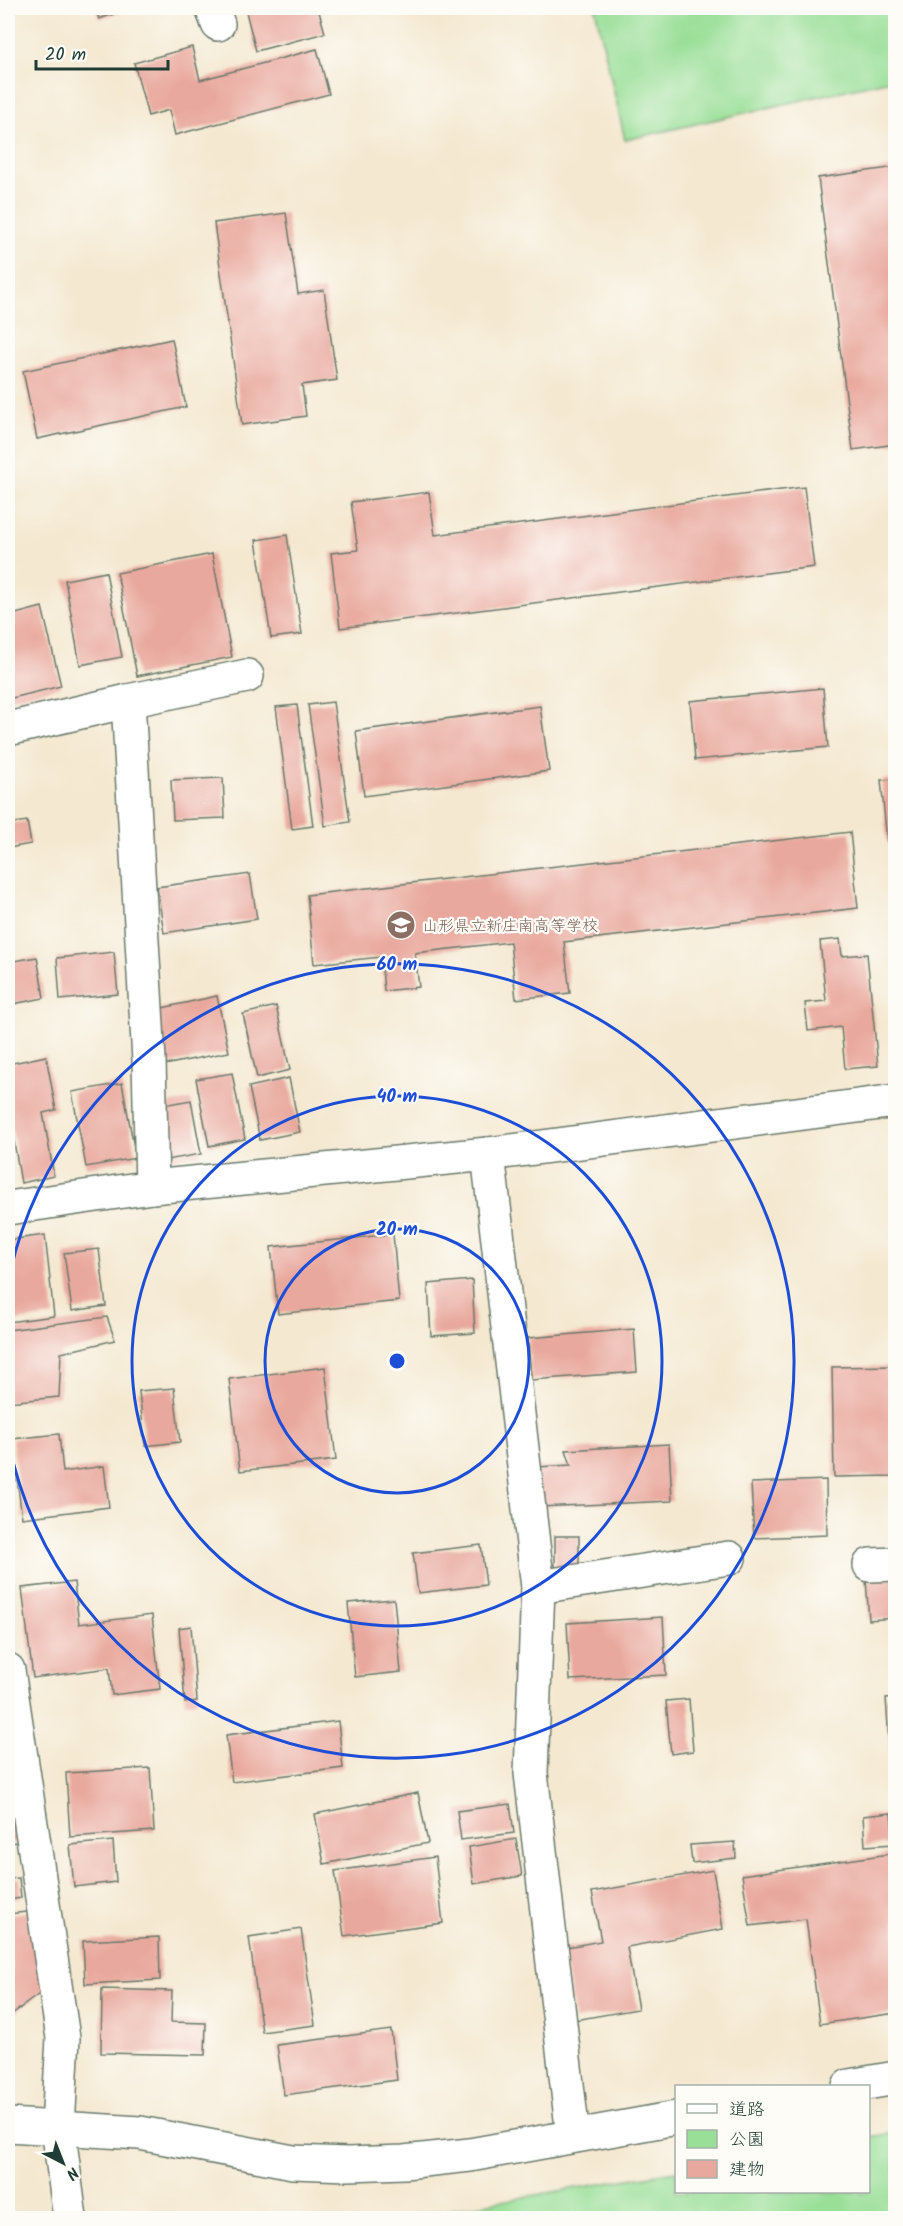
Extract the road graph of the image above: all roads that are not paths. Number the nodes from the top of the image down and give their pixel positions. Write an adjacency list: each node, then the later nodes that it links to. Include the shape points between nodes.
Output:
1 (247, 676): 2 (street)
2 (128, 700): 3 (street); 6 (street, via 149,1060)
3 (8, 729)
4 (896, 1101): 5 (street)
5 (488, 1154): 6 (street); 9 (street)
6 (152, 1187): 7 (street)
7 (8, 1208)
8 (729, 1558): 9 (street)
9 (538, 1587): 16 (street, via 531,1773)
10 (8, 1670): 15 (street, via 63,2038)
11 (896, 2078): 12 (street)
12 (855, 2085)
13 (675, 2118): 16 (street)
14 (8, 2125): 15 (street)
15 (58, 2127): 16 (street, via 140,2133 293,2162 348,2164 459,2156); 17 (street)
16 (573, 2136)
17 (70, 2218)

